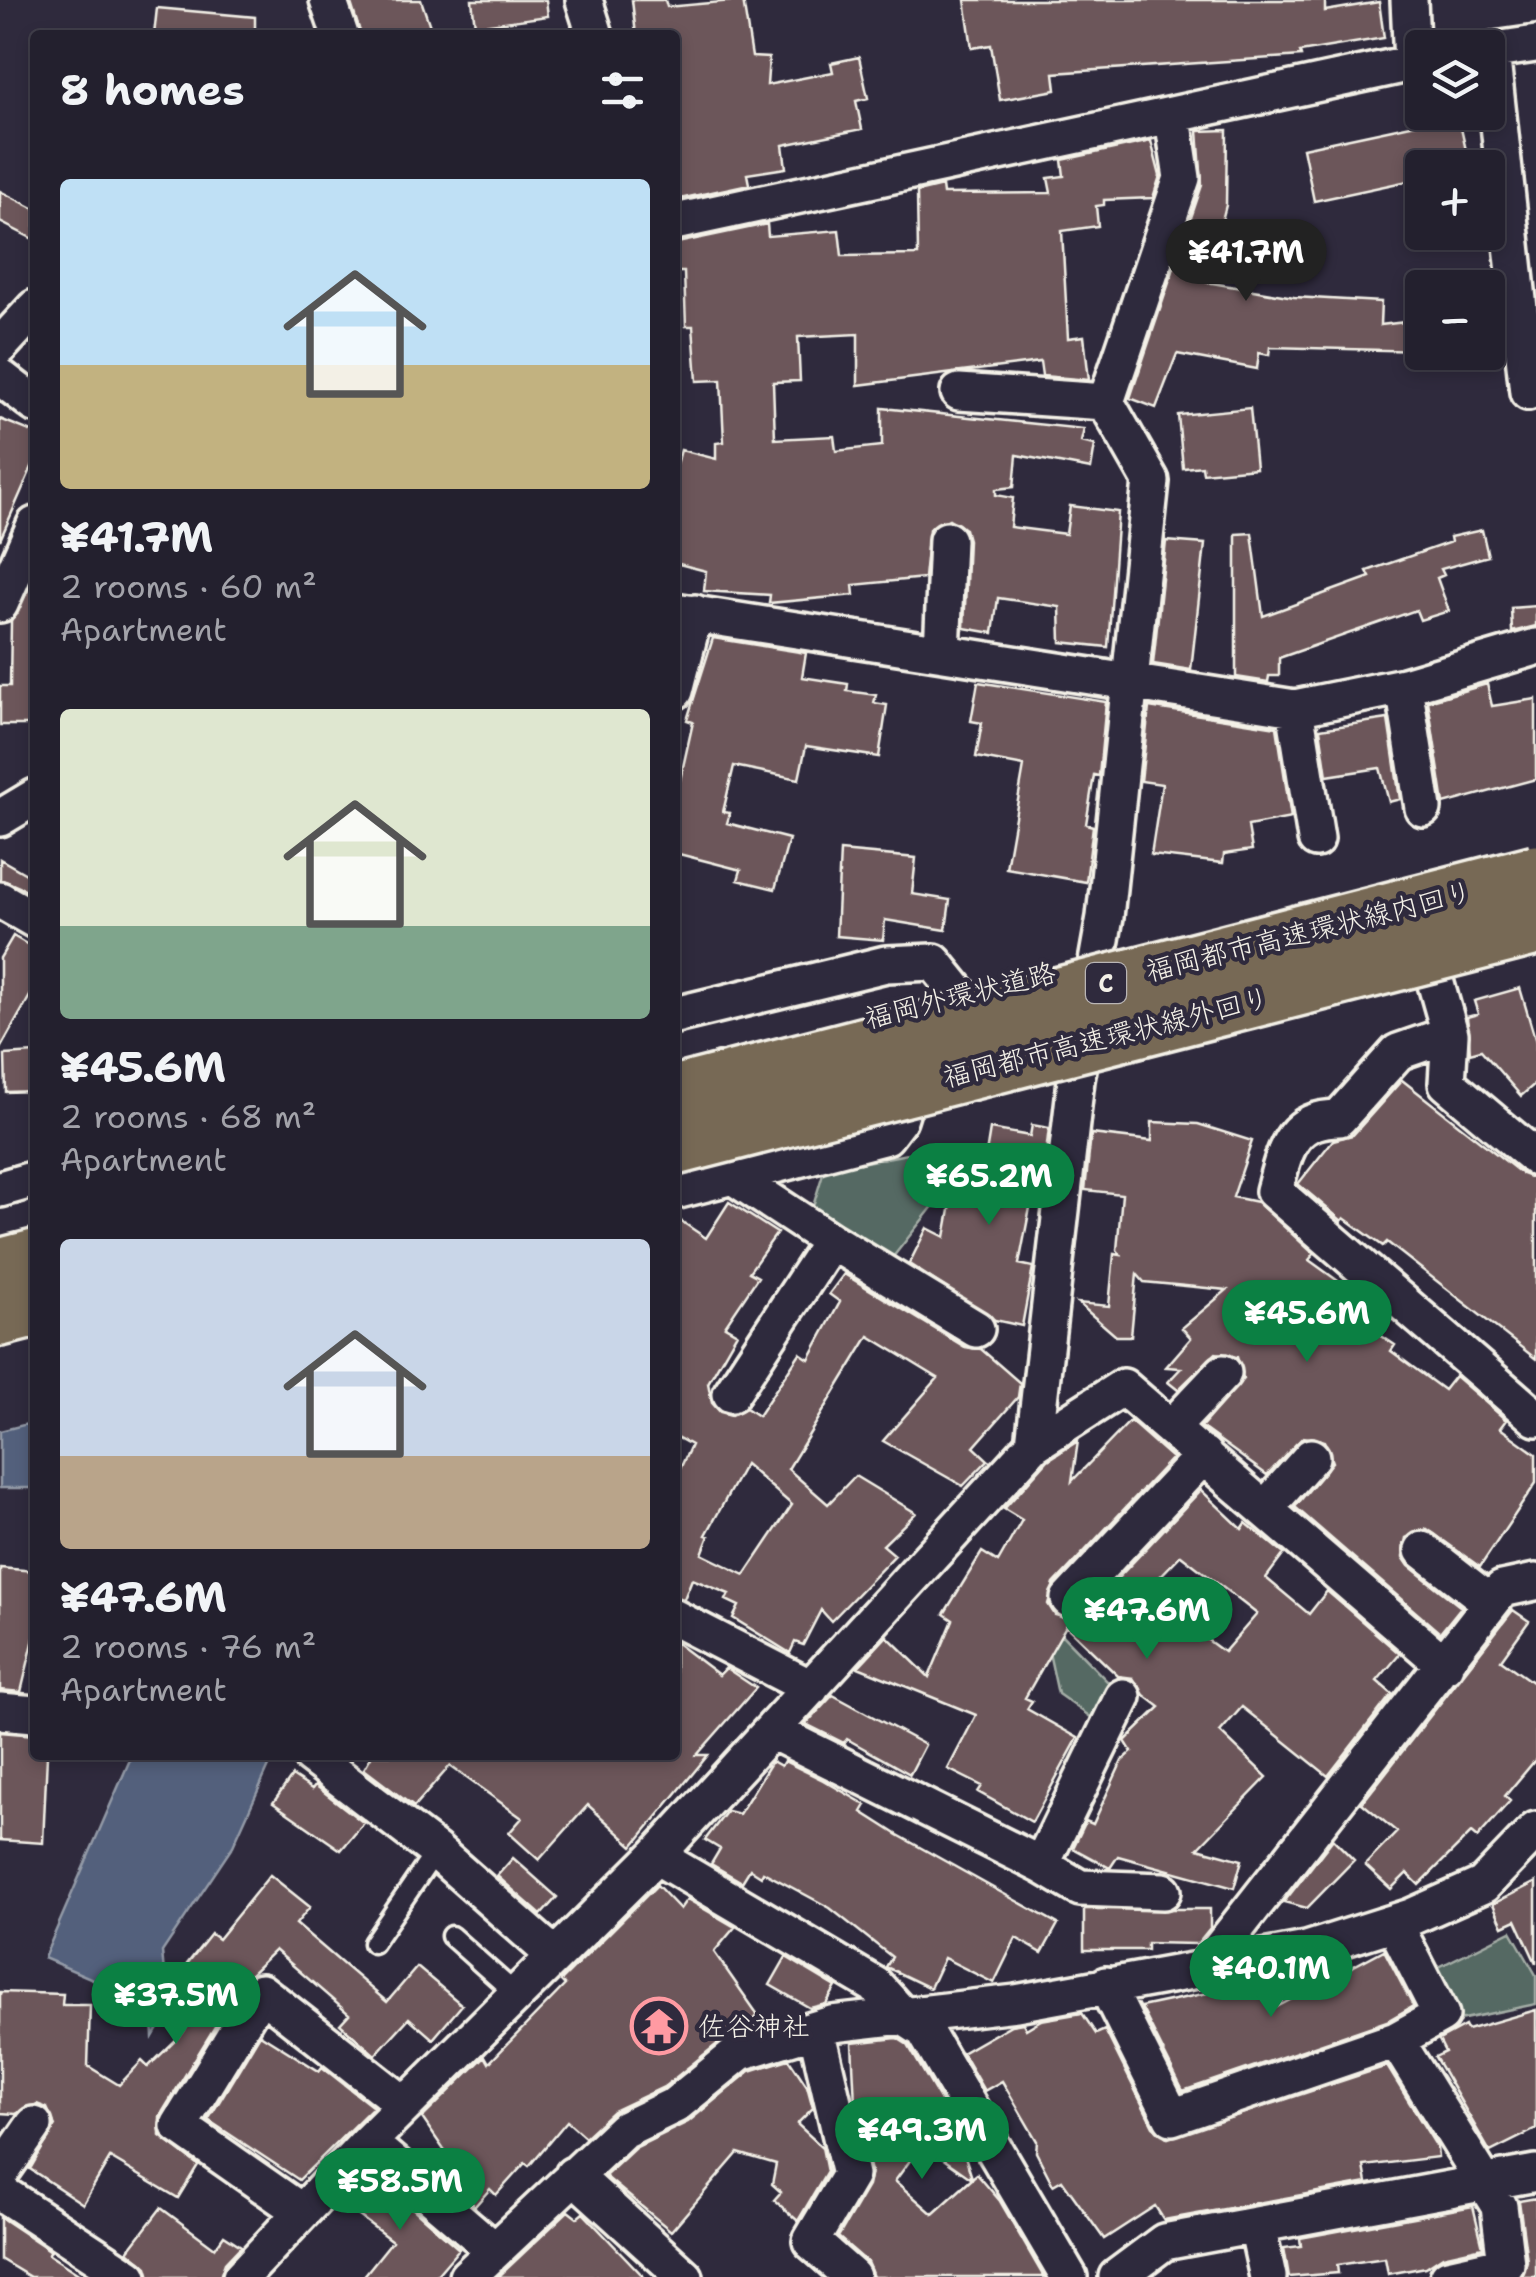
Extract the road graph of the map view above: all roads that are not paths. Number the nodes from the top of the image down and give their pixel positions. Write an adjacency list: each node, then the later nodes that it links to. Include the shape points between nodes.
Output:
1 (328, 0): 4 (street)
2 (584, 0): 5 (street)
3 (1409, 0): 6 (street)
4 (338, 30)
5 (593, 30)
6 (1413, 30)
7 (1536, 44): 8 (street)
8 (1505, 49)
9 (1405, 65): 10 (street)
10 (1173, 118): 12 (street); 19 (street, via 1182,178)
11 (1498, 130): 17 (street)
12 (680, 221)
13 (30, 313): 14 (street)
14 (0, 346)
15 (0, 377): 18 (street)
16 (959, 392): 19 (street)
17 (1528, 392)
18 (30, 400)
19 (1106, 402): 27 (street, via 1151,481)
20 (30, 535): 22 (street)
21 (947, 540): 26 (street)
22 (0, 604)
23 (685, 612): 25 (street); 26 (street)
24 (1536, 647): 28 (street)
25 (680, 652)
26 (942, 652): 27 (street)
27 (1128, 680): 29 (street); 40 (street)
28 (1404, 686): 29 (street); 31 (street)
29 (1294, 708): 33 (street)
30 (30, 799): 32 (street)
31 (1423, 808)
32 (0, 818)
33 (1316, 839)
34 (1536, 852): 40 (highway, 福岡外環状道路)
35 (1536, 872): 47 (highway, 福岡都市高速環状線内回り / C, bridge)
36 (0, 900): 37 (street)
37 (30, 917)
38 (1536, 926): 39 (highway); 49 (highway, 福岡都市高速環状線外回り / C, bridge)
39 (1426, 952): 43 (street); 44 (highway)
40 (1096, 959): 41 (highway, 福岡外環状道路); 44 (street)
41 (963, 998): 42 (street, via 934,962 886,964); 45 (highway, 福岡外環状道路)
42 (680, 1015)
43 (1450, 1034): 50 (street, via 1447,1083); 67 (street, via 1398,1052 1339,1118 1318,1118 1288,1141 1274,1191)
44 (1087, 1035): 46 (highway); 69 (street, via 1076,1080)
45 (680, 1065)
46 (912, 1076): 48 (highway); 51 (street, via 899,1119 886,1136)
47 (680, 1093)
48 (680, 1133)
49 (680, 1146)
50 (1536, 1158)
51 (732, 1176): 54 (street); 57 (street)
52 (30, 1181): 53 (street)
53 (0, 1188)
54 (680, 1190)
55 (30, 1228): 56 (highway)
56 (0, 1236)
57 (831, 1241): 64 (street); 66 (street)
58 (30, 1259): 59 (highway)
59 (0, 1267)
60 (30, 1297): 61 (highway)
61 (0, 1304)
62 (30, 1311): 63 (highway)
63 (0, 1318)
64 (976, 1329)
65 (1223, 1372): 68 (street)
66 (731, 1394)
67 (1536, 1418)
68 (1171, 1428): 69 (street, via 1123,1388); 70 (street)
69 (1034, 1444): 79 (street)
70 (1204, 1455): 72 (street); 75 (street)
71 (1311, 1457): 72 (street)
72 (1266, 1509): 78 (street)
73 (1422, 1550): 76 (street)
74 (1535, 1582): 76 (street, via 1502,1589)
75 (1069, 1599)
76 (1491, 1603): 78 (street)
77 (680, 1621): 79 (street)
78 (1445, 1665): 94 (street)
79 (811, 1688): 83 (street)
80 (1123, 1697): 88 (street)
81 (0, 1711): 82 (street)
82 (30, 1714)
83 (772, 1730): 87 (street); 88 (street)
84 (317, 1760): 86 (street)
85 (1536, 1830): 90 (street, via 1483,1885)
86 (436, 1851): 92 (lane); 93 (street)
87 (656, 1856): 93 (street); 97 (street, via 875,1985)
88 (1041, 1865): 89 (street, via 1080,1888)
89 (1163, 1891)
90 (1394, 1923): 94 (street, via 1308,1950); 99 (street, via 1441,2016)
91 (451, 1936): 96 (lane)
92 (373, 1943)
93 (555, 1956): 96 (street)
94 (1205, 1968): 95 (street)
95 (1106, 1985): 97 (street); 99 (street, via 1172,2117)
96 (517, 1995): 100 (street)
97 (904, 2016): 98 (street); 116 (street, via 924,2030)
98 (816, 2029): 105 (street, via 740,2052 675,2105 622,2130); 115 (street, via 850,2174 811,2241)
99 (1396, 2040): 106 (street)
100 (405, 2105): 102 (street); 108 (street, via 261,1992 179,2126)
101 (34, 2126): 104 (street)
102 (368, 2142): 108 (street); 110 (street)
103 (1536, 2173): 106 (street)
104 (0, 2174)
105 (572, 2175): 110 (street); 114 (street)
106 (1479, 2180): 109 (street); 119 (street, via 1499,2206 1506,2264)
107 (0, 2192): 111 (street)
108 (302, 2212): 112 (street)
109 (1258, 2226): 117 (street, via 1164,2242); 118 (street)
110 (493, 2248): 113 (street)
111 (129, 2277)
112 (242, 2277)
113 (467, 2277)
114 (685, 2277)
115 (852, 2277)
116 (1070, 2277)
117 (1117, 2277)
118 (1268, 2277)
119 (1448, 2277)

